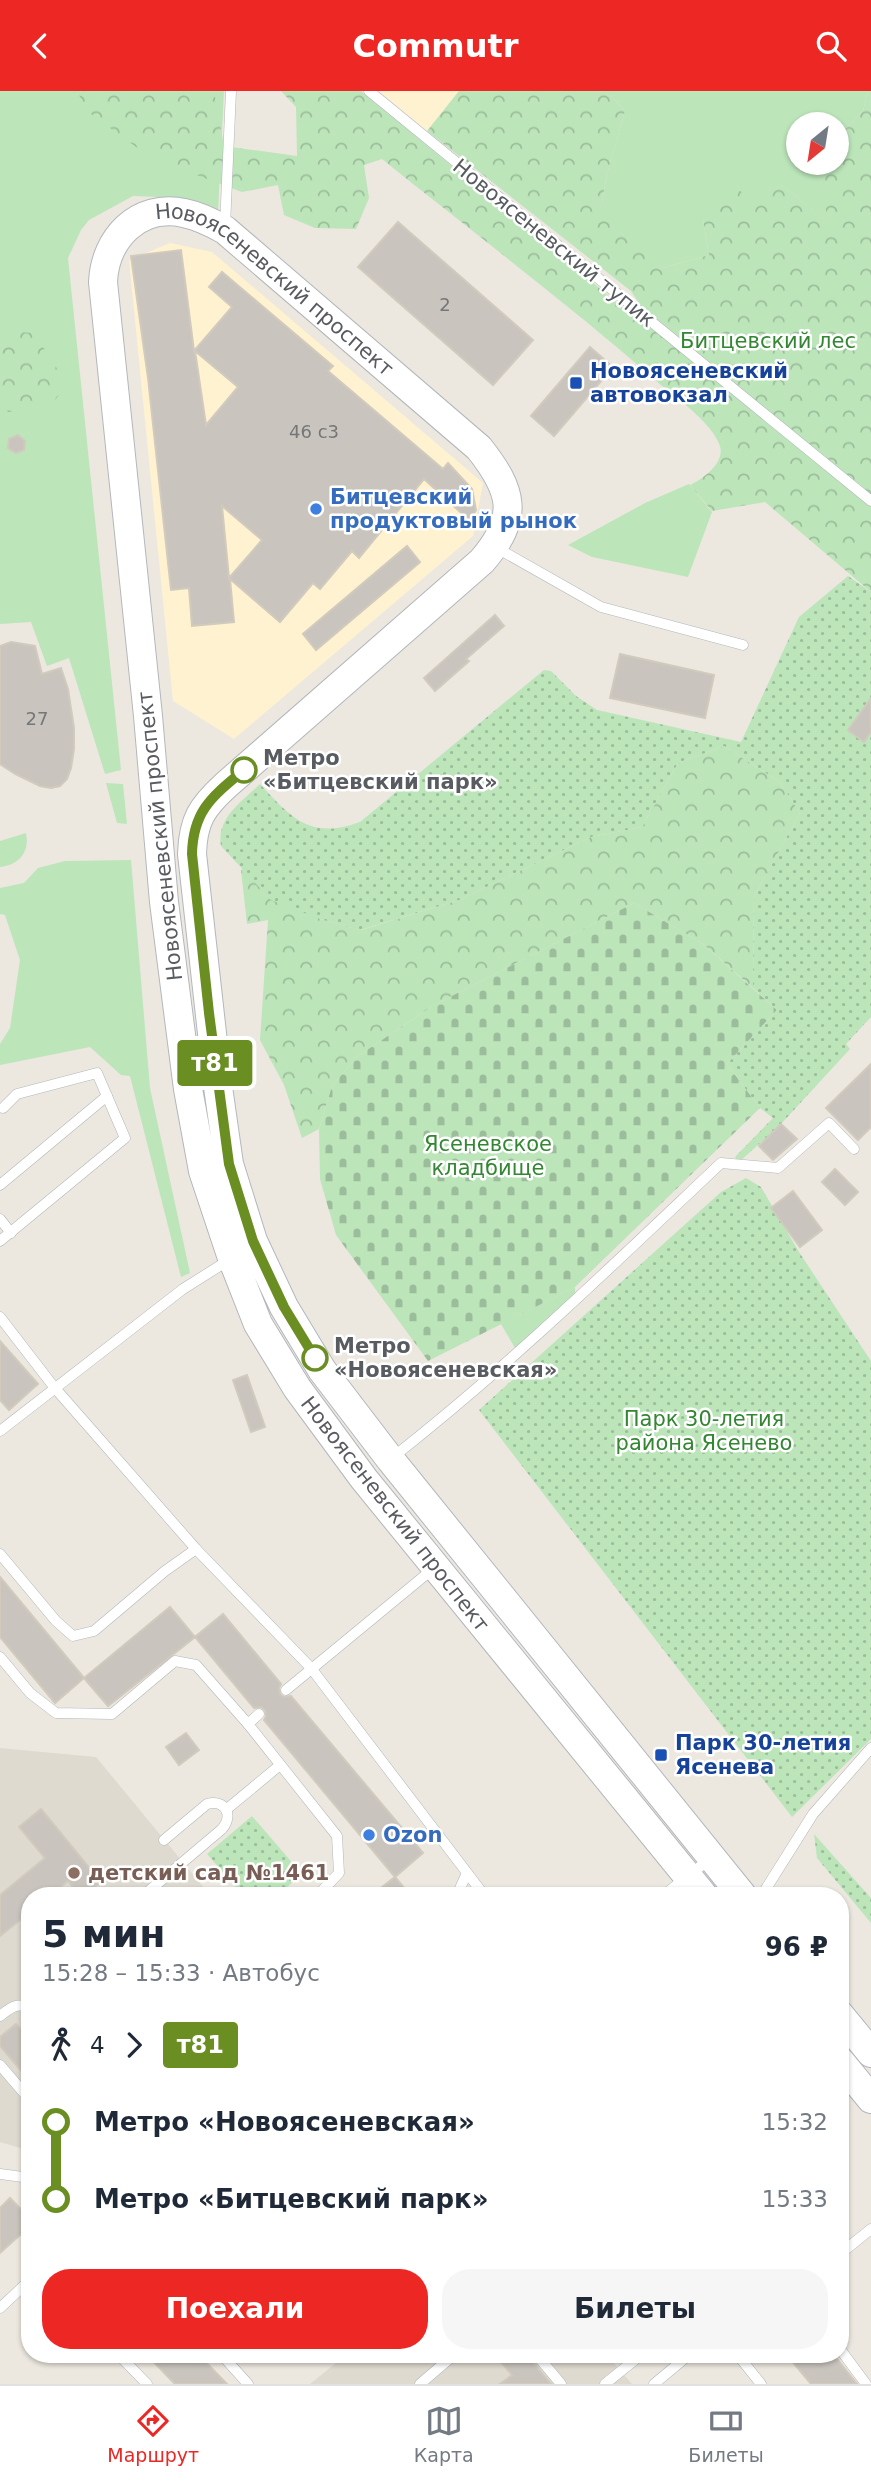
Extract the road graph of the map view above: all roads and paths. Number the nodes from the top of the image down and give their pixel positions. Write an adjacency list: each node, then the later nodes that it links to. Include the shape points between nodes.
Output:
1 (231, 91): 3 (lane)
2 (369, 91): 4 (lane, Новоясеневский тупик)
3 (225, 230): 5 (street, Новоясеневский проспект, via 480,448 508,493 506,519); 14 (street, Новоясеневский проспект, via 181,212 138,220 119,234 109,249 103,282 162,890 188,1089 203,1171)
4 (871, 501)
5 (495, 547): 6 (lane, via 601,607); 18 (street, Новоясеневский проспект, via 213,797 202,809 192,836 227,1151 253,1241 284,1307 322,1370)
6 (743, 645)
7 (107, 1096): 8 (lane, via 97,1073 18,1094); 10 (lane); 12 (lane, via 125,1138)
8 (3, 1108)
9 (854, 1149): 18 (lane, via 829,1123 778,1168 721,1163 531,1341)
10 (0, 1185)
11 (0, 1219): 12 (lane)
12 (10, 1233): 13 (lane)
13 (0, 1241)
14 (232, 1258): 16 (lane, via 183,1289); 21 (street, Новоясеневский проспект, via 258,1324 298,1388)
15 (0, 1317): 16 (lane)
16 (54, 1388): 17 (lane); 19 (lane)
17 (2, 1425)
18 (390, 1459): 31 (street, Новоясеневский проспект)
19 (196, 1549): 20 (lane, via 94,1631 73,1636); 23 (lane)
20 (0, 1554)
21 (434, 1568): 23 (lane); 33 (street, Новоясеневский проспект)
22 (0, 1657): 26 (lane, via 30,1693 56,1713 112,1714 175,1661 197,1665)
23 (311, 1668): 24 (lane); 32 (lane)
24 (286, 1690)
25 (259, 1714): 26 (lane)
26 (248, 1724): 28 (lane)
27 (871, 1748): 39 (lane, via 813,1814)
28 (280, 1765): 29 (lane); 35 (lane, via 337,1836 340,1873)
29 (227, 1809): 30 (lane, via 222,1804 207,1804); 34 (lane, via 229,1816 222,1829)
30 (164, 1840)
31 (712, 1858): 33 (lane); 38 (street, Новоясеневский проспект)
32 (467, 1873): 36 (lane); 37 (lane)
33 (695, 1886)
34 (155, 1887)
35 (325, 1887)
36 (461, 1887)
37 (478, 1887)
38 (736, 1887)
39 (767, 1887)
40 (21, 2005): 41 (lane)
41 (0, 2016)
42 (849, 2026): 43 (street)
43 (871, 2053)
44 (0, 2065): 46 (lane)
45 (849, 2072): 47 (street)
46 (21, 2090)
47 (871, 2099)
48 (0, 2174): 49 (lane)
49 (21, 2177)
50 (871, 2229): 51 (lane)
51 (849, 2247)
52 (21, 2288): 53 (lane)
53 (0, 2308)
54 (849, 2361): 69 (lane)
55 (127, 2363): 62 (lane)
56 (229, 2363): 63 (lane)
57 (444, 2363): 64 (lane)
58 (544, 2363): 65 (lane)
59 (631, 2363): 66 (lane)
60 (679, 2363): 67 (lane)
61 (744, 2363): 68 (lane)
62 (147, 2384)
63 (248, 2384)
64 (420, 2384)
65 (561, 2384)
66 (605, 2384)
67 (654, 2384)
68 (761, 2384)
69 (866, 2384)

